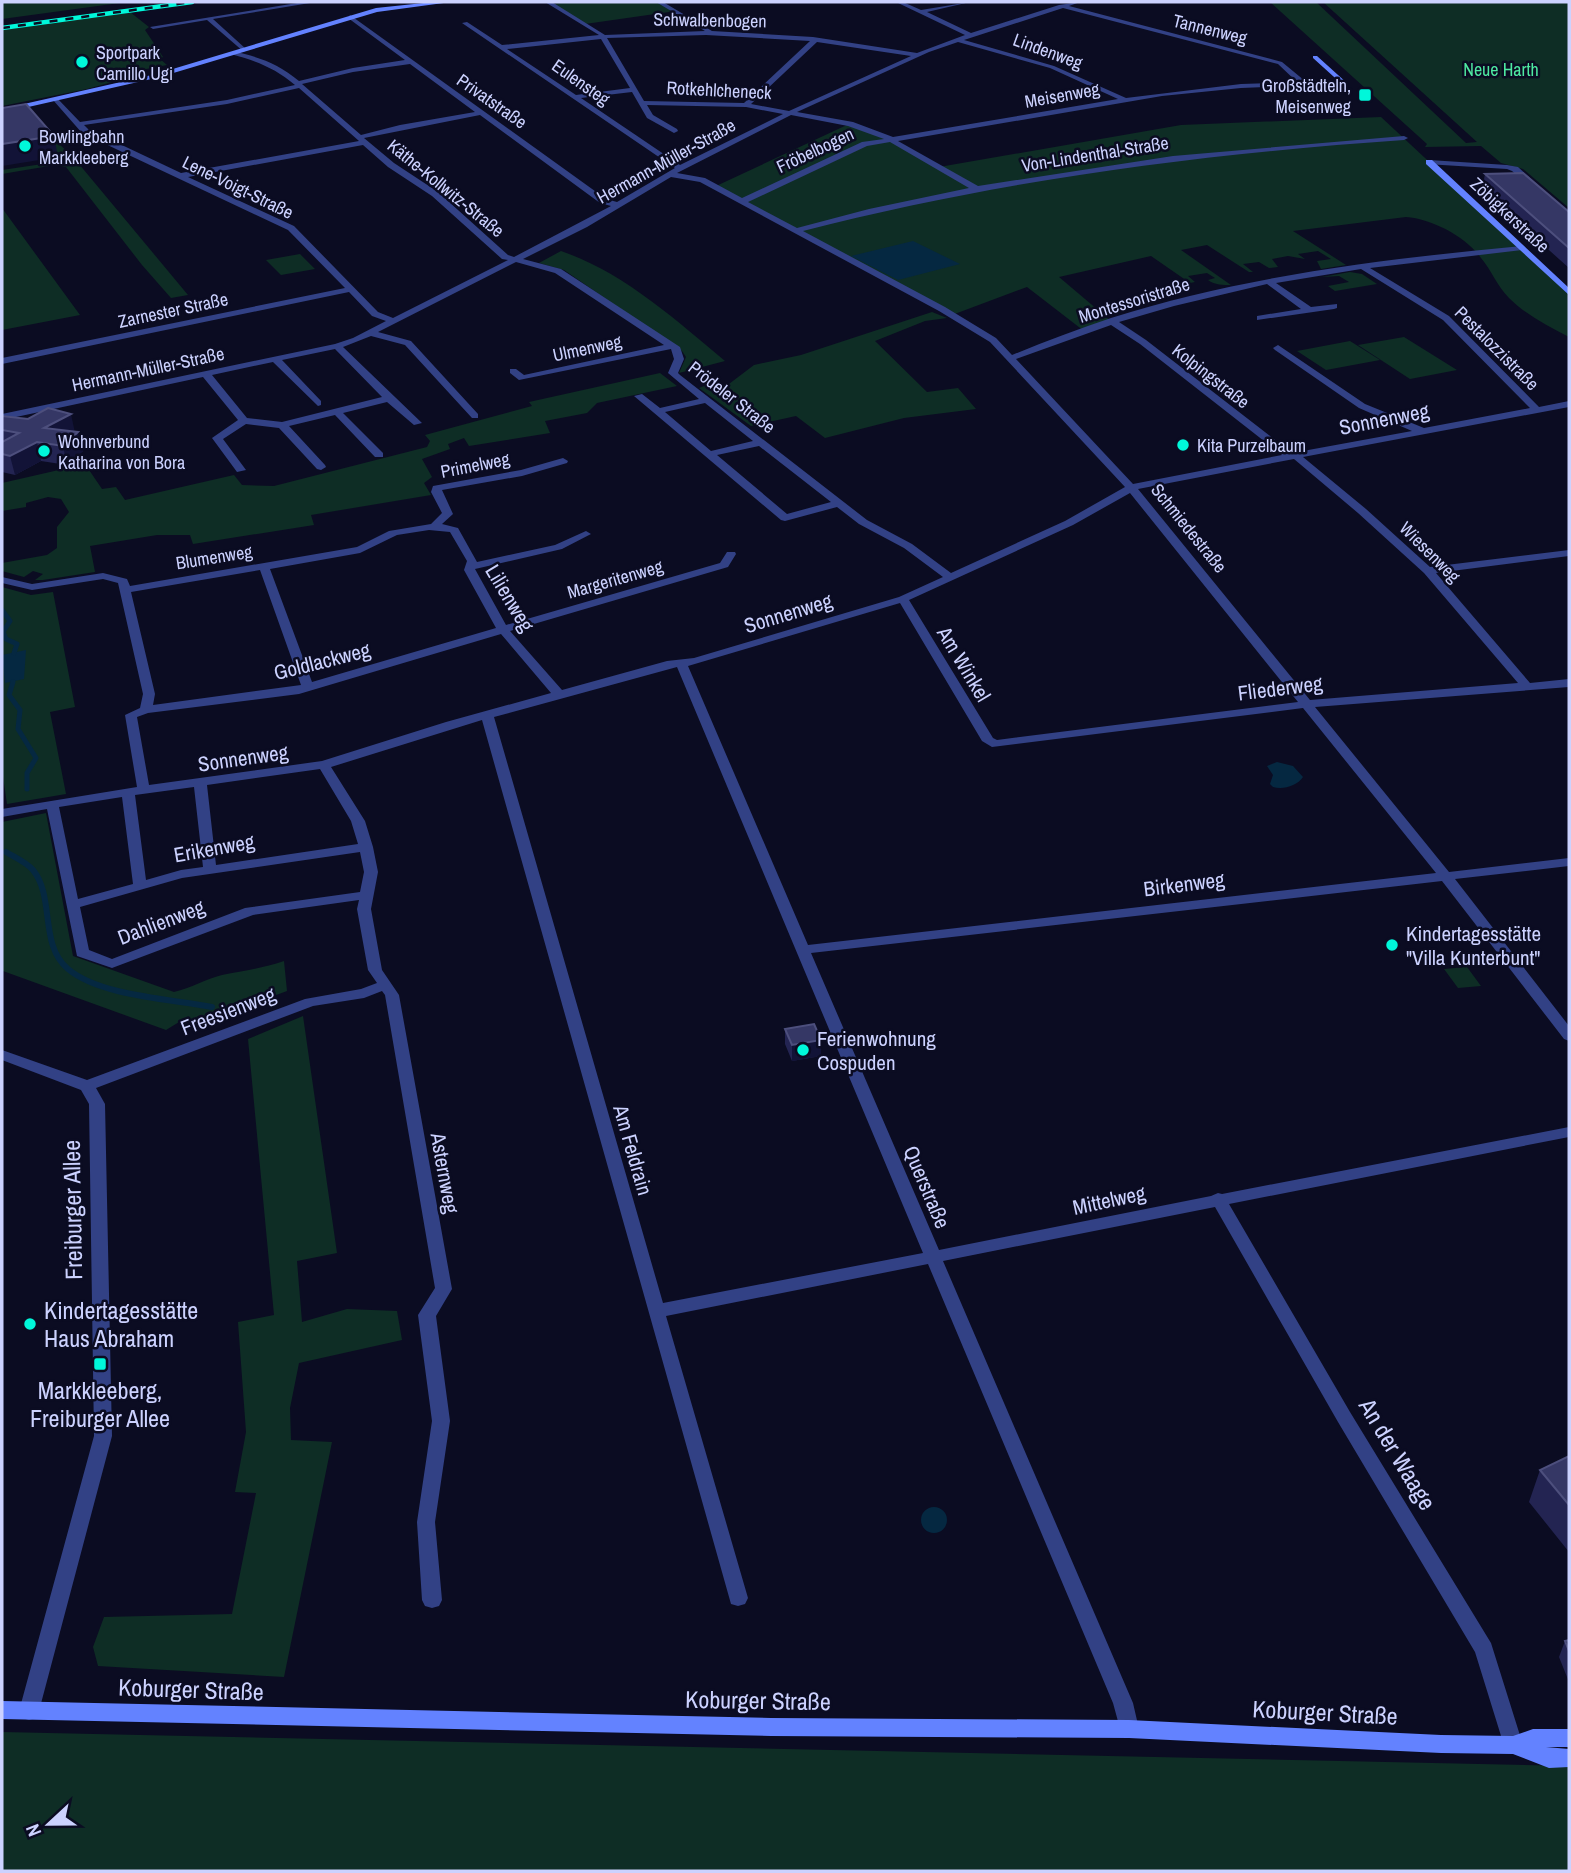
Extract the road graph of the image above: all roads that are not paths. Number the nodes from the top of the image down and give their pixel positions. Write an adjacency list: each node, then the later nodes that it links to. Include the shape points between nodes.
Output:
1 (313, 2): 12 (street)
2 (429, 2): 3 (main road); 11 (main road)
3 (448, 2)
4 (548, 2): 17 (street)
5 (659, 2): 15 (street)
6 (900, 2): 10 (street)
7 (967, 2): 10 (street)
8 (1077, 2): 9 (street, Hermann-Müller-Straße)
9 (1060, 6): 16 (street, Hermann-Müller-Straße); 27 (street, Tannenweg, via 1280,63)
10 (920, 12): 16 (street)
11 (350, 17): 21 (main road); 25 (street, Privatstraße)
12 (209, 19): 14 (street); 21 (street)
13 (465, 23): 20 (street, Eulensteg)
14 (153, 27)
15 (710, 34): 17 (street, Schwalbenbogen); 19 (street, Schwalbenbogen)
16 (970, 35): 18 (street, Hermann-Müller-Straße)
17 (604, 37): 20 (street, Schwalbenbogen); 29 (street)
18 (957, 40): 23 (street, Hermann-Müller-Straße); 32 (street, Lindenweg, via 1052,67)
19 (814, 41): 23 (street, Schwalbenbogen); 34 (street)
20 (501, 47): 30 (street, Eulensteg)
21 (244, 50): 22 (main road)
22 (233, 53): 28 (street, Käthe-Kollwitz-Straße, via 274,65); 31 (main road, via 158,76)
23 (918, 55): 36 (street, Hermann-Müller-Straße)
24 (1315, 57): 26 (main road)
25 (409, 62): 28 (street, via 353,70); 37 (street, Privatstraße)
26 (1344, 83): 27 (street, Meisenweg)
27 (1304, 84): 32 (street, Meisenweg)
28 (299, 85): 38 (street, via 227,102); 42 (street, Käthe-Kollwitz-Straße)
29 (634, 90): 30 (street); 33 (street)
30 (575, 97): 44 (street, Eulensteg)
31 (55, 99): 35 (main road); 38 (street, Lene-Voigt-Straße)
32 (1125, 100): 41 (street, Meisenweg)
33 (644, 103): 34 (street, Rotkehlcheneck); 39 (street, via 650,116)
34 (746, 105): 36 (street, Rotkehlcheneck)
35 (2, 111)
36 (792, 112): 41 (street, Meisenweg, via 854,125); 44 (street, Hermann-Müller-Straße)
37 (479, 113): 42 (street, Käthe-Kollwitz-Straße, via 428,121); 50 (street, Privatstraße, via 603,201)
38 (78, 124): 46 (street, Lene-Voigt-Straße)
39 (674, 131)
40 (1404, 138): 47 (street, Von-Lindenthal-Straße, via 1192,156)
41 (892, 139): 47 (street); 49 (street, Fröbelbogen, via 865,144)
42 (363, 140): 46 (street); 53 (street, Käthe-Kollwitz-Straße)
43 (1429, 162): 48 (street, via 1507,167); 52 (main road, Zöbigkerstraße)
44 (680, 168): 45 (street, Hermann-Müller-Straße)
45 (670, 174): 49 (street, Schmiedestraße, via 702,180); 50 (street, Hermann-Müller-Straße)
46 (179, 176): 56 (street, Lene-Voigt-Straße, via 291,228)
47 (977, 189): 51 (street, Von-Lindenthal-Straße)
48 (1542, 192)
49 (741, 202): 51 (street, Schmiedestraße)
50 (618, 205): 53 (street, Hermann-Müller-Straße)
51 (794, 232): 67 (street, Schmiedestraße, via 942,309)
52 (1522, 248): 54 (street, Montessoristraße); 57 (main road, Zöbigkerstraße)
53 (514, 260): 61 (street, Hermann-Müller-Straße); 65 (street, Prödeler Straße, via 558,271)
54 (1362, 266): 55 (street, Montessoristraße); 77 (street, Pestalozzistraße, via 1446,318)
55 (1268, 281): 59 (street); 62 (street, Montessoristraße)
56 (351, 289): 61 (street, Lene-Voigt-Straße, via 375,314); 69 (street, Zarnester Straße)
57 (1569, 292)
58 (1334, 306): 59 (street)
59 (1309, 310): 60 (street)
60 (1260, 318)
61 (394, 321): 63 (street, Hermann-Müller-Straße)
62 (1111, 321): 67 (street, Montessoristraße); 89 (street, Kolpingstraße)
63 (370, 333): 64 (street, Hermann-Müller-Straße); 81 (street, via 408,343)
64 (337, 346): 68 (street, Hermann-Müller-Straße); 73 (street)
65 (671, 346): 70 (street, Ulmenweg, via 522,378); 74 (street, Prödeler Straße, via 680,354 673,373)
66 (1278, 348): 85 (street, via 1362,406)
67 (1011, 358): 93 (street, Schmiedestraße)
68 (275, 359): 71 (street, Hermann-Müller-Straße); 75 (street)
69 (2, 360)
70 (513, 371)
71 (205, 373): 80 (street, Hermann-Müller-Straße); 82 (street)
72 (639, 396): 78 (street)
73 (392, 398): 79 (street); 83 (street)
74 (706, 400): 78 (street); 86 (street, Prödeler Straße)
75 (318, 404)
76 (1569, 404): 77 (street, Sonnenweg)
77 (1536, 410): 85 (street, Sonnenweg)
78 (658, 411): 87 (street)
79 (337, 412): 84 (street); 88 (street)
80 (2, 415)
81 (475, 416)
82 (244, 421): 84 (street); 92 (street, via 217,438)
83 (417, 423)
84 (282, 425): 91 (street)
85 (1422, 430): 89 (street, Sonnenweg)
86 (761, 442): 87 (street); 94 (street, Prödeler Straße)
87 (710, 454): 94 (street, via 785,518)
88 (379, 455)
89 (1293, 457): 93 (street, Sonnenweg); 101 (street, Wiesenweg, via 1362,511)
90 (563, 461): 95 (street, Primelweg, via 437,488 448,514)
91 (321, 467)
92 (241, 470)
93 (1131, 488): 102 (street, Sonnenweg, via 1069,523); 112 (street, Schmiedestraße)
94 (839, 503): 102 (street, Prödeler Straße)
95 (435, 525): 99 (street, Blumenweg, via 388,533 360,550); 100 (street, Lilienweg, via 454,530 472,561)
96 (586, 534): 100 (street, via 558,547)
97 (1569, 553): 101 (street)
98 (732, 554): 106 (street, Margeritenweg, via 724,565)
99 (264, 566): 104 (street, Blumenweg); 110 (street)
100 (470, 567): 106 (street, Lilienweg)
101 (1428, 572): 109 (street, Wiesenweg)
102 (950, 577): 105 (street, Sonnenweg)
103 (2, 580): 104 (street, via 32,587 103,576 123,581)
104 (125, 590): 113 (street, via 149,694)
105 (903, 598): 107 (street, Sonnenweg); 115 (street, Am Winkel, via 988,741)
106 (503, 630): 110 (street, Goldlackweg); 111 (street, Lilienweg)
107 (681, 663): 111 (street, Sonnenweg); 129 (street, Querstraße)
108 (1569, 683): 109 (street, Fliederweg)
109 (1527, 686): 112 (street, Fliederweg)
110 (308, 687): 113 (street, Goldlackweg)
111 (559, 695): 114 (street, Sonnenweg)
112 (1307, 704): 115 (street, Fliederweg); 125 (street, Schmiedestraße)
113 (146, 710): 118 (street, via 131,715)
114 (487, 715): 116 (street, Sonnenweg); 137 (street, Am Feldrain)
115 (996, 744)
116 (324, 765): 117 (street, Sonnenweg); 122 (street, Asternweg, via 358,821)
117 (201, 783): 118 (street, Sonnenweg); 124 (street)
118 (144, 791): 119 (street, Sonnenweg)
119 (128, 792): 120 (street, Sonnenweg); 126 (street)
120 (51, 804): 121 (street, Sonnenweg); 128 (street, Dahlienweg)
121 (2, 813)
122 (366, 847): 124 (street, Erikenweg); 127 (street, Asternweg, via 371,872)
123 (1569, 862): 125 (street, Birkenweg)
124 (210, 869): 126 (street, Erikenweg)
125 (1444, 875): 129 (street, Birkenweg); 131 (street, Schmiedestraße)
126 (140, 886): 128 (street, Erikenweg)
127 (365, 895): 128 (street, Dahlienweg, via 250,911 112,964 82,953); 130 (street, Asternweg, via 375,970)
128 (73, 905)
129 (803, 950): 136 (street, Querstraße)
130 (386, 985): 133 (street, Freesienweg, via 310,1002); 139 (street, Asternweg, via 392,995 444,1289 427,1315 441,1421 426,1522)
131 (1569, 1036)
132 (2, 1055): 133 (street)
133 (87, 1087): 141 (street, Freiburger Allee, via 97,1104 103,1436)
134 (1569, 1132): 135 (street, Mittelweg)
135 (1218, 1199): 136 (street, Mittelweg); 144 (street, An der Waage, via 1484,1649)
136 (934, 1258): 137 (street, Mittelweg); 142 (street, Querstraße, via 1124,1703)
137 (657, 1311): 138 (street, Am Feldrain)
138 (738, 1598)
139 (432, 1600)
140 (2, 1710): 141 (main road, Koburger Straße)
141 (29, 1711): 142 (main road, Koburger Straße, via 758,1727)
142 (1129, 1729): 144 (main road, Koburger Straße)
143 (1569, 1738): 144 (main road, Koburger Straße, via 1533,1738)
144 (1513, 1745): 145 (main road, Koburger Straße, via 1549,1758)
145 (1569, 1758)

